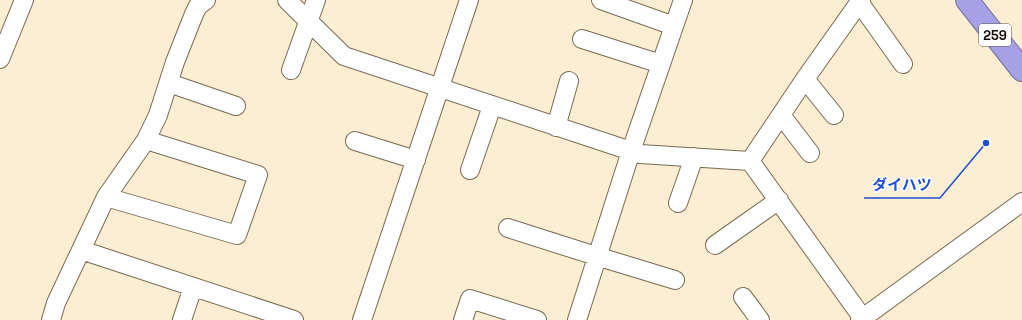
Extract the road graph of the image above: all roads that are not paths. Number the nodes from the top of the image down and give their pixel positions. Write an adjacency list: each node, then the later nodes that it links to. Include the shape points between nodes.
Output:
1 (24, 0): 13 (street)
2 (206, 0): 20 (street, via 198,6 194,14)
3 (287, 0): 10 (street)
4 (316, 0): 10 (street)
5 (469, 0): 21 (street)
6 (601, 0): 11 (street)
7 (683, 0): 11 (street)
8 (967, 0): 17 (highway, 259)
9 (860, 1): 15 (street); 18 (street)
10 (308, 21): 16 (street); 21 (street, via 344,56)
11 (674, 26): 14 (street)
12 (582, 39): 14 (street)
13 (0, 59)
14 (661, 64): 29 (street)
15 (903, 64)
16 (291, 70)
17 (1022, 70)
18 (804, 79): 24 (street); 25 (street)
19 (569, 81): 26 (street)
20 (169, 84): 22 (street); 27 (street)
21 (440, 89): 23 (street); 32 (street)
22 (236, 106)
23 (492, 106): 26 (street); 34 (street)
24 (781, 115): 30 (street); 33 (street)
25 (834, 115)
26 (556, 127): 29 (street)
27 (146, 140): 35 (street); 35 (street, via 258,175 237,235)
28 (355, 141): 32 (street)
29 (631, 151): 31 (street, via 640,154); 42 (street)
30 (810, 153)
31 (694, 157): 33 (street); 38 (street)
32 (416, 160): 51 (street)
33 (750, 160): 36 (street)
34 (470, 170)
35 (106, 197): 41 (street)
36 (779, 200): 40 (street); 47 (street)
37 (1022, 202): 47 (street)
38 (678, 203)
39 (508, 228): 42 (street)
40 (715, 245)
41 (81, 250): 44 (street); 48 (street, via 56,303)
42 (596, 256): 43 (street); 54 (street)
43 (675, 280)
44 (193, 287): 46 (street); 49 (street)
45 (743, 296): 55 (street)
46 (268, 316): 50 (street)
47 (862, 319)
48 (51, 320)
49 (182, 320)
50 (294, 320)
51 (362, 320)
52 (463, 320): 53 (street, via 470,300)
53 (537, 320)
54 (577, 320)
55 (760, 320)

